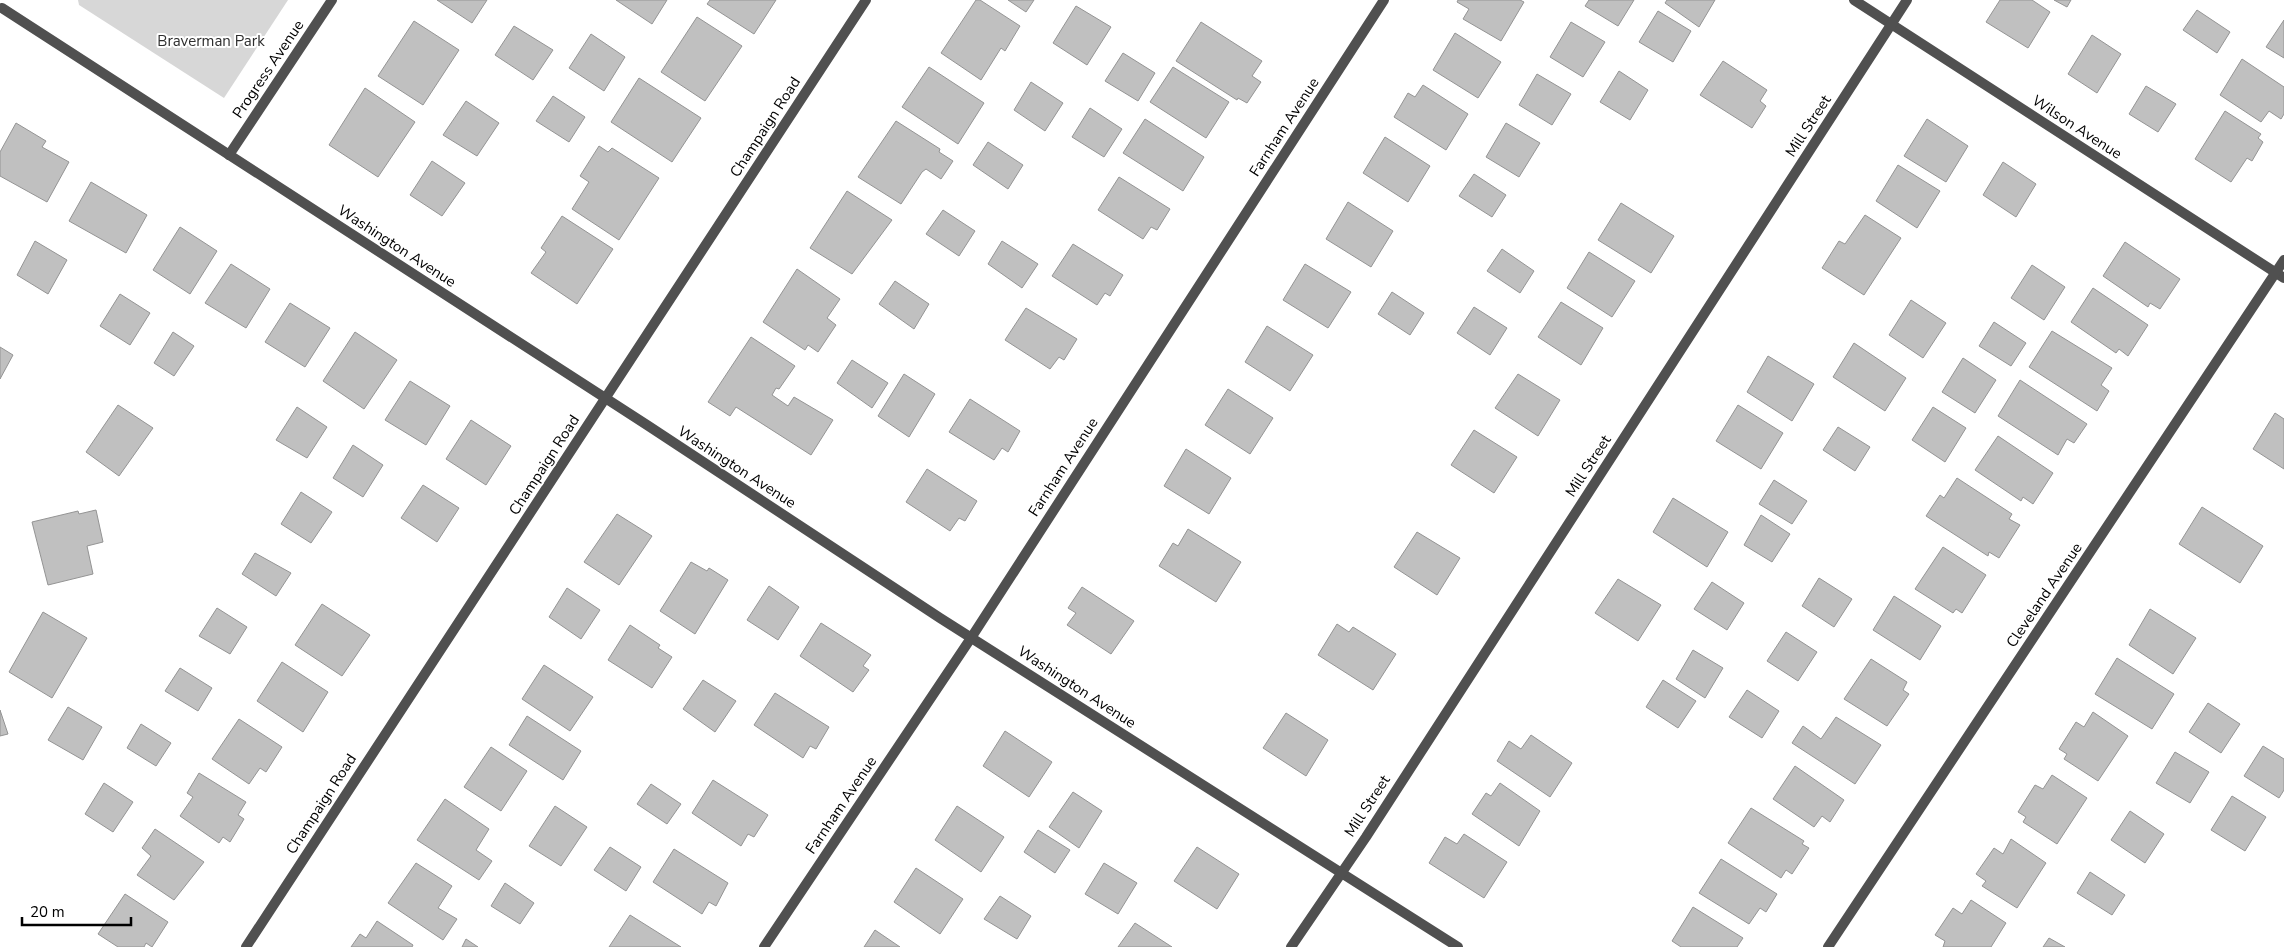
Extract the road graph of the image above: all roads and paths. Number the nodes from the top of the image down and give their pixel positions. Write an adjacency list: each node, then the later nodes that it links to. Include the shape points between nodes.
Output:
1 (332, 0): 8 (street, Progress Avenue)
2 (866, 0): 11 (street, Champaign Road)
3 (1384, 0): 12 (street, Farnham Avenue)
4 (1854, 0): 7 (street, Wilson Avenue)
5 (1907, 0): 7 (street, Mill Street)
6 (3, 6): 8 (street, Washington Avenue)
7 (1891, 24): 10 (street, Wilson Avenue); 13 (street, Mill Street)
8 (229, 155): 11 (street, Washington Avenue)
9 (2284, 260): 10 (street, Cleveland Avenue)
10 (2280, 276): 18 (street, Cleveland Avenue)
11 (605, 399): 12 (street, Washington Avenue); 14 (street, Champaign Road)
12 (971, 638): 13 (street, Washington Avenue); 15 (street, Farnham Avenue)
13 (1341, 872): 16 (street, Mill Street); 17 (street, Washington Avenue)
14 (246, 947)
15 (764, 947)
16 (1291, 947)
17 (1458, 947)
18 (1828, 947)

